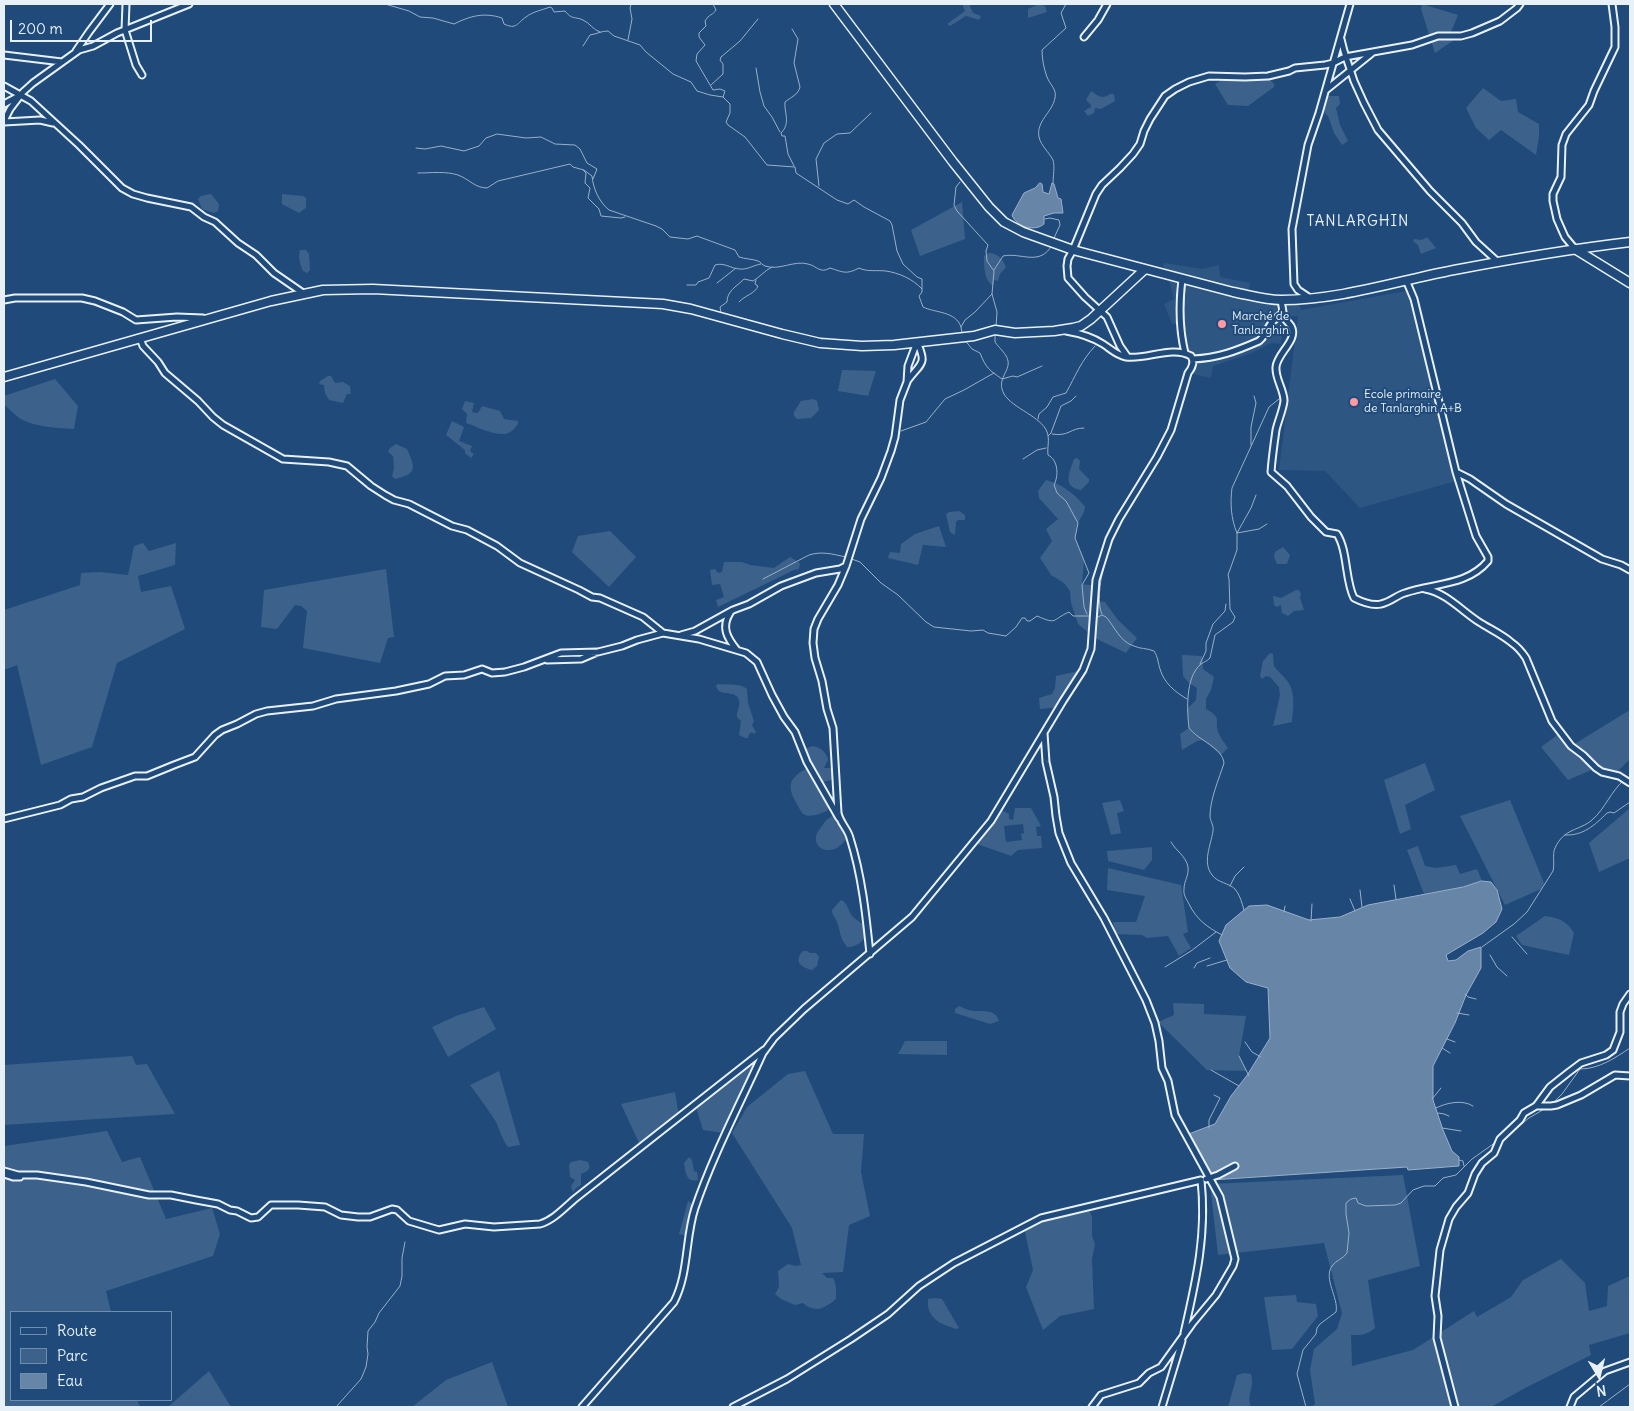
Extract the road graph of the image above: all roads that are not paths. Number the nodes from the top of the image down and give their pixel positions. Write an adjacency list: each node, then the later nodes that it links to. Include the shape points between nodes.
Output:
1 (110, 4): 14 (street)
2 (126, 4): 10 (street)
3 (178, 4): 4 (street)
4 (189, 4): 10 (street)
5 (834, 4): 29 (street, via 1000,219 1023,232)
6 (1107, 4): 12 (street)
7 (1350, 4): 11 (street)
8 (1520, 4): 13 (street, via 1500,20 1472,33 1438,36)
9 (1612, 4): 28 (street, via 1615,47 1589,105 1566,134 1562,145 1561,177 1553,194 1565,237)
10 (125, 30): 14 (street); 20 (street)
11 (1341, 36): 16 (street); 18 (street)
12 (1084, 37)
13 (1375, 52): 16 (street); 19 (street)
14 (75, 53): 17 (street)
15 (4, 55): 17 (street)
16 (1345, 57): 18 (street); 19 (street)
17 (63, 62): 23 (street)
18 (1333, 63): 22 (street); 29 (street, via 1295,68 1268,76 1198,78 1165,96 1133,154 1099,189)
19 (1350, 70): 22 (street); 30 (street, via 1378,130 1476,242)
20 (142, 75)
21 (4, 86): 23 (street)
22 (1326, 90): 36 (street, via 1308,145 1292,229 1294,284)
23 (21, 95): 24 (street); 25 (street); 26 (street)
24 (4, 104)
25 (4, 122): 26 (street, via 40,120)
26 (56, 124): 35 (street, via 122,188 147,198 191,207 215,222 274,273)
27 (1630, 242): 28 (street)
28 (1575, 249): 30 (street); 34 (street)
29 (1074, 250): 31 (street); 39 (street, via 1068,259 1068,278)
30 (1498, 262): 33 (street)
31 (1144, 270): 32 (street); 39 (street)
32 (1182, 279): 38 (street, via 1259,298); 45 (street, via 1180,324)
33 (1406, 280): 36 (street); 50 (street, via 1414,299)
34 (1630, 283)
35 (303, 293): 41 (street); 44 (street, via 373,289 663,304 820,343 862,346)
36 (1311, 298): 38 (street)
37 (4, 300): 41 (street, via 82,298 123,312 136,320)
38 (1281, 300): 40 (street)
39 (1101, 311): 42 (street, via 1081,326); 46 (street)
40 (1281, 314): 47 (street, via 1259,341 1224,355); 53 (street, via 1293,334 1276,367 1284,402 1272,455 1272,475 1288,486 1326,532 1339,537 1354,598 1382,604)
41 (211, 318): 43 (street)
42 (1060, 330): 44 (street, via 1015,333 994,330 974,336); 46 (street, via 1096,340 1113,352)
43 (140, 338): 48 (street); 55 (street, via 165,373 213,417 277,457 347,466 394,500 467,530 520,563 592,598 600,598 643,617)
44 (917, 342): 49 (street, via 908,366); 49 (street, via 923,361)
45 (1185, 354): 46 (street); 47 (street)
46 (1128, 357)
47 (1193, 359): 58 (street, via 1171,430 1109,539 1096,580 1091,648 1083,670)
48 (4, 377)
49 (907, 382): 51 (street, via 900,400 891,451 861,519)
50 (1456, 472): 52 (street, via 1602,559); 53 (street, via 1476,536 1488,561 1454,582)
51 (846, 566): 54 (street, via 781,586); 60 (street, via 818,618 813,643 833,728)
52 (1630, 570)
53 (1420, 588): 59 (street, via 1434,591 1520,650 1557,730 1596,768)
54 (733, 610): 56 (street); 57 (street, via 727,618 725,632)
55 (663, 633): 56 (street); 61 (street, via 598,652 561,652 505,672 492,673 482,669 446,676 429,684 256,714 222,730 195,757 147,776 135,776 100,788 60,805)
56 (681, 635): 57 (street)
57 (737, 650): 60 (street, via 757,662)
58 (1044, 733): 62 (street, via 991,821 912,917); 69 (street, via 1059,833 1071,862 1146,1000 1155,1023 1162,1068 1175,1115)
59 (1630, 783)
60 (839, 818): 62 (street, via 850,835 858,865)
61 (4, 819)
62 (870, 954): 64 (street, via 804,1010)
63 (1630, 994): 66 (street, via 1620,1012 1620,1032 1613,1050 1581,1063 1550,1087)
64 (766, 1048): 68 (street, via 554,1217 540,1224 465,1224 439,1230 409,1221 392,1209 370,1217 358,1217 298,1205 271,1205 258,1217 251,1218 218,1204 171,1195 149,1195 29,1175 13,1178); 73 (street, via 706,1180 690,1224 683,1274 674,1302)
65 (1630, 1076): 66 (street, via 1615,1075 1557,1105)
66 (1536, 1106): 77 (street, via 1524,1113 1505,1133 1494,1153 1474,1174 1468,1192 1449,1219 1440,1250 1435,1296 1437,1338)
67 (1235, 1166): 69 (street)
68 (4, 1172)
69 (1209, 1178): 70 (street); 71 (street, via 1220,1197 1235,1262 1216,1295)
70 (1201, 1180): 71 (street, via 1204,1204 1202,1245); 74 (street, via 1041,1218 954,1263 851,1339 787,1379)
71 (1184, 1336): 75 (street, via 1161,1367 1139,1383 1101,1395); 76 (street)
72 (1630, 1362): 78 (street, via 1605,1371 1574,1397)
73 (582, 1407)
74 (733, 1407)
75 (1092, 1407)
76 (1162, 1407)
77 (1455, 1407)
78 (1570, 1407)

